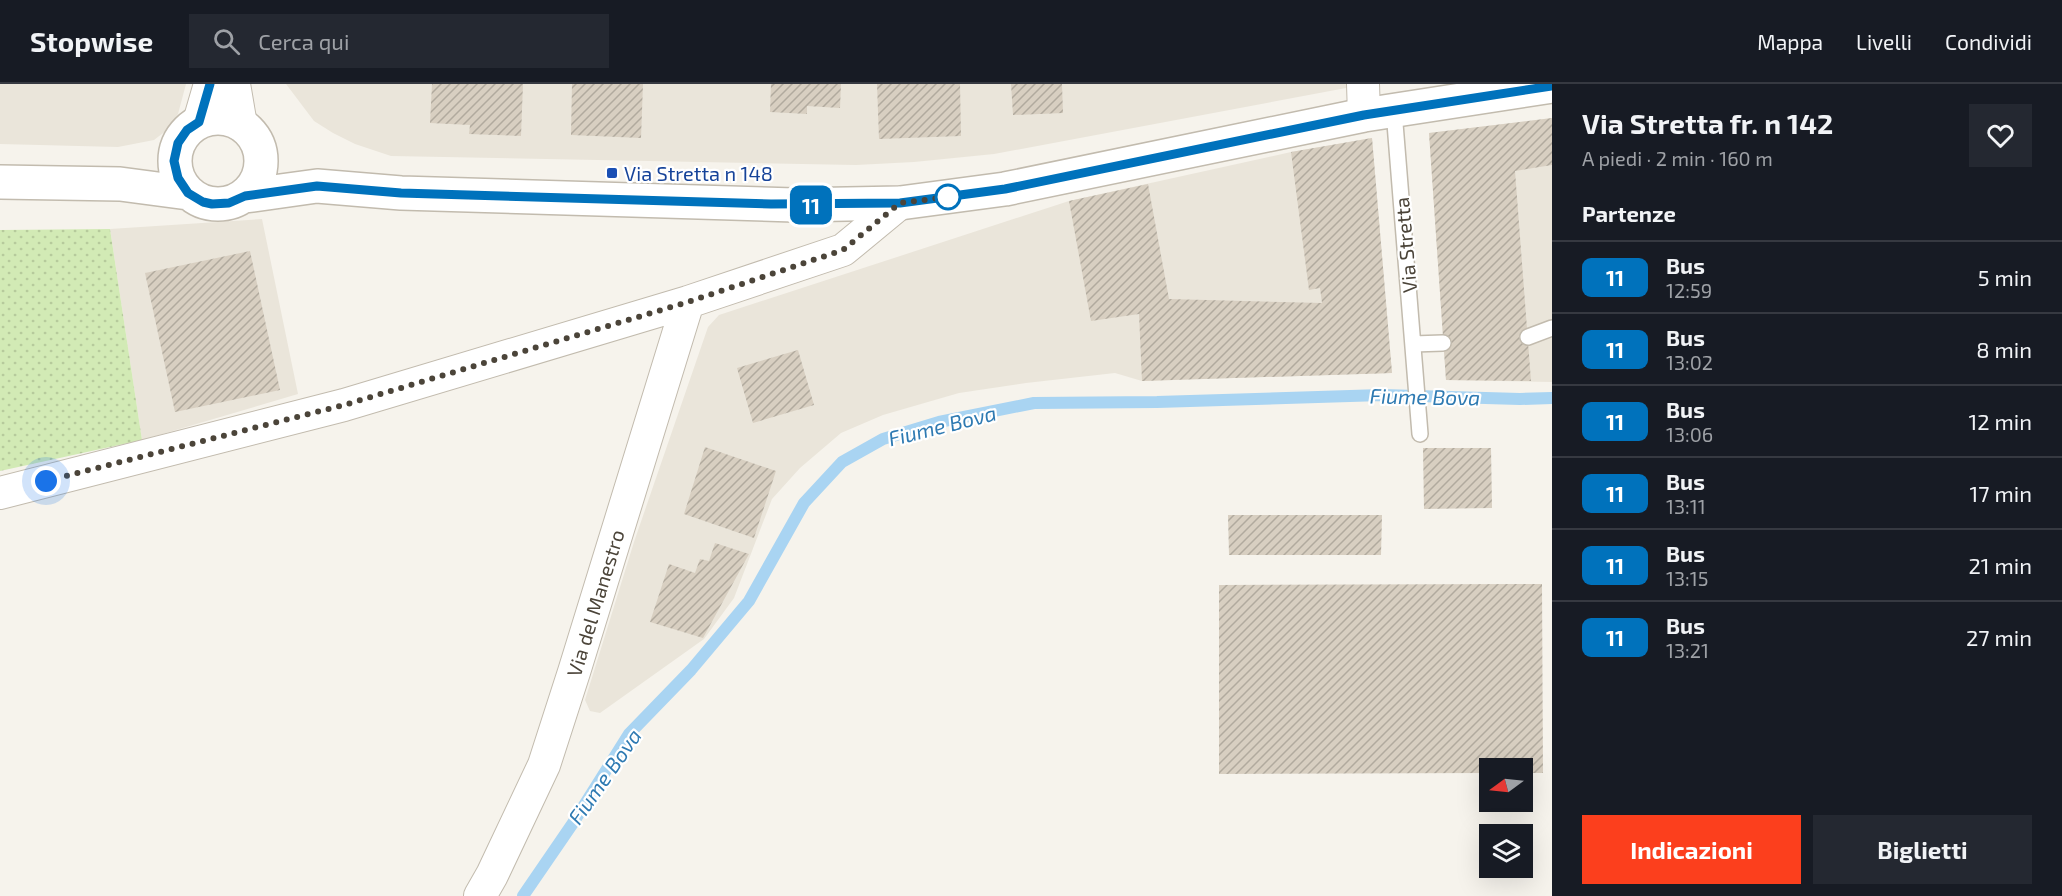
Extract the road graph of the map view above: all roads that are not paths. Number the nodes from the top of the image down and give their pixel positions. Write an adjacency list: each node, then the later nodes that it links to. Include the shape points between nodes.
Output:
1 (210, 84): 7 (street)
2 (234, 84): 6 (street)
3 (1552, 86): 4 (street)
4 (1478, 91): 5 (street)
5 (1374, 104): 14 (street, via 1005,189); 19 (lane, Via Stretta)
6 (241, 124): 7 (street, via 221,117); 8 (street)
7 (189, 133): 10 (street); 12 (street, via 174,161 178,178)
8 (260, 151): 11 (street); 13 (street, via 256,183)
9 (0, 182): 10 (street)
10 (120, 183): 12 (street)
11 (317, 186): 13 (street); 14 (street, via 401,193 723,203)
12 (188, 193): 13 (street, via 203,202 220,205)
13 (245, 196)
14 (900, 203): 15 (street, via 843,250)
15 (688, 302): 21 (street, via 344,405); 22 (street, Via del Manestro, via 544,765)
16 (1552, 328): 17 (lane)
17 (1528, 337)
18 (1443, 343): 19 (lane)
19 (1413, 344): 20 (lane, Via Stretta)
20 (1420, 434)
21 (0, 493)
22 (480, 896)

